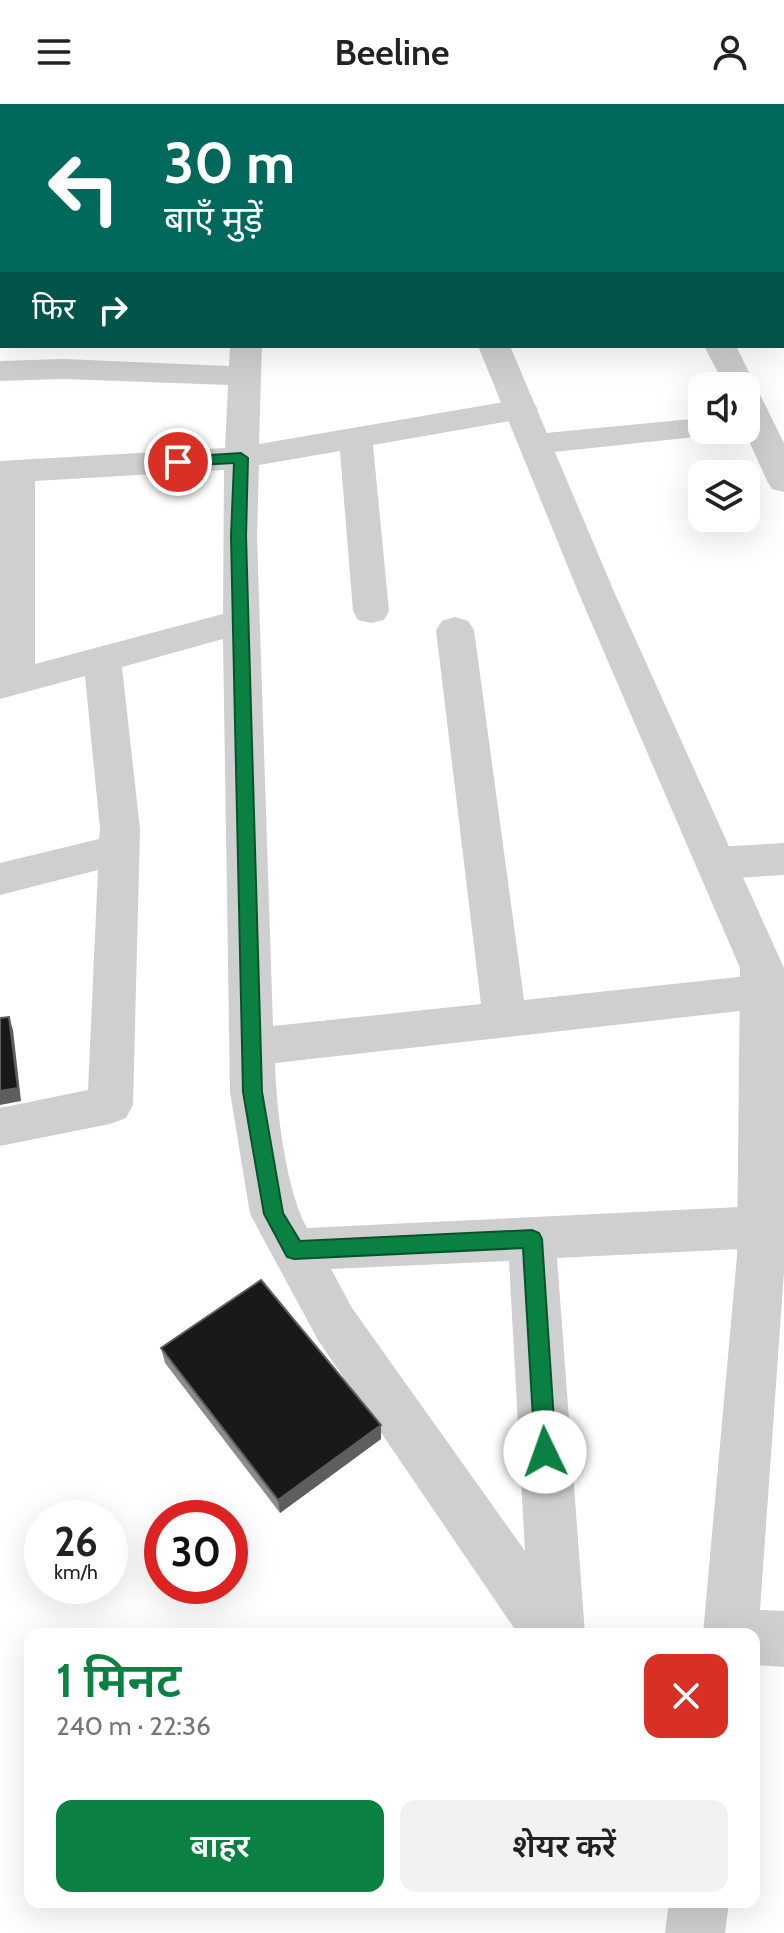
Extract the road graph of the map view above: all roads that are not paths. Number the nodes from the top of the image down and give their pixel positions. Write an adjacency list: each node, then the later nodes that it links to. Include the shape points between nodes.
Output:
1 (495, 348): 7 (street)
2 (721, 348): 5 (street)
3 (245, 361): 4 (street); 10 (street)
4 (0, 371)
5 (734, 372)
6 (760, 419): 12 (street)
7 (528, 426): 8 (street); 9 (street); 20 (street)
8 (688, 428)
9 (356, 438): 10 (street); 13 (street)
10 (241, 458): 11 (street); 14 (street)
11 (9, 472): 17 (street)
12 (784, 481)
13 (371, 611)
14 (241, 622): 16 (street); 24 (street)
15 (455, 630): 23 (street)
16 (102, 659): 17 (street); 18 (street)
17 (8, 684)
18 (120, 849): 21 (street); 25 (street, via 110,1105)
19 (784, 859): 20 (street)
20 (716, 863): 22 (street)
21 (0, 879)
22 (773, 989): 23 (street); 26 (street)
23 (505, 1019): 24 (street)
24 (252, 1047): 28 (street, via 253,1092 274,1214)
25 (0, 1127)
26 (761, 1227): 27 (street); 31 (street)
27 (532, 1239): 28 (street); 30 (street)
28 (294, 1250): 29 (street, via 335,1324)
29 (550, 1628)
30 (554, 1628)
31 (731, 1628)
32 (760, 1637): 33 (street)
33 (784, 1639)
34 (698, 1908): 35 (street)
35 (695, 1933)

